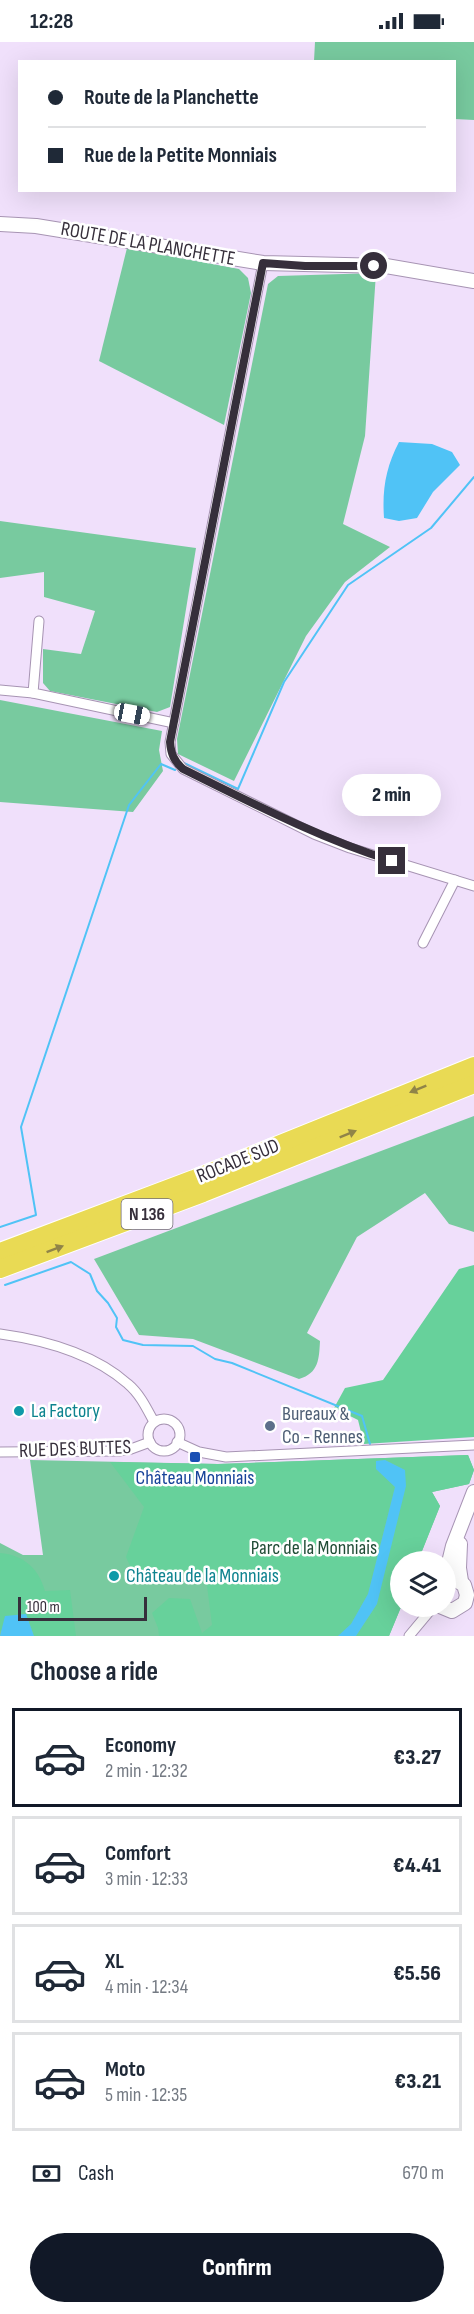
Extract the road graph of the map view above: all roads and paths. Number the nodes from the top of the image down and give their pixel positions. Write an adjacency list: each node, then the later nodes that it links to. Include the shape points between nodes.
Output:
1 (0, 224): 2 (street, ROUTE DE LA PLANCHETTE, via 36,226)
2 (263, 263): 3 (street, ROUTE DE LA PLANCHETTE, via 386,266); 7 (street)
3 (474, 280)
4 (39, 621): 6 (street)
5 (0, 690): 6 (street)
6 (33, 693): 7 (street)
7 (174, 723): 8 (street, via 171,754 183,769 314,834)
8 (455, 880): 9 (street); 10 (street)
9 (474, 886)
10 (423, 943)
11 (473, 1070): 13 (highway, ROCADE SUD / N 136); 14 (highway, ROCADE SUD / N 136, one-way to 14)
12 (474, 1091): 13 (highway)
13 (435, 1100): 15 (highway, ROCADE SUD / N 136, one-way to 13)
14 (0, 1252)
15 (0, 1269)
16 (0, 1334): 17 (street, via 54,1344 105,1368 136,1392)
17 (154, 1422): 18 (street, via 149,1429); 19 (street, via 163,1419 176,1424)
18 (150, 1442): 19 (street, via 157,1449 166,1450); 21 (street, RUE DES BUTTES, via 119,1451)
19 (177, 1442): 20 (street, via 199,1452 226,1457)
20 (474, 1445)
21 (0, 1452)
22 (474, 1492): 24 (street)
23 (474, 1506): 26 (street, via 460,1538)
24 (452, 1551)
25 (456, 1578): 26 (street)
26 (461, 1581): 27 (street)
27 (469, 1603)
28 (424, 1617): 29 (street)
29 (408, 1636)

